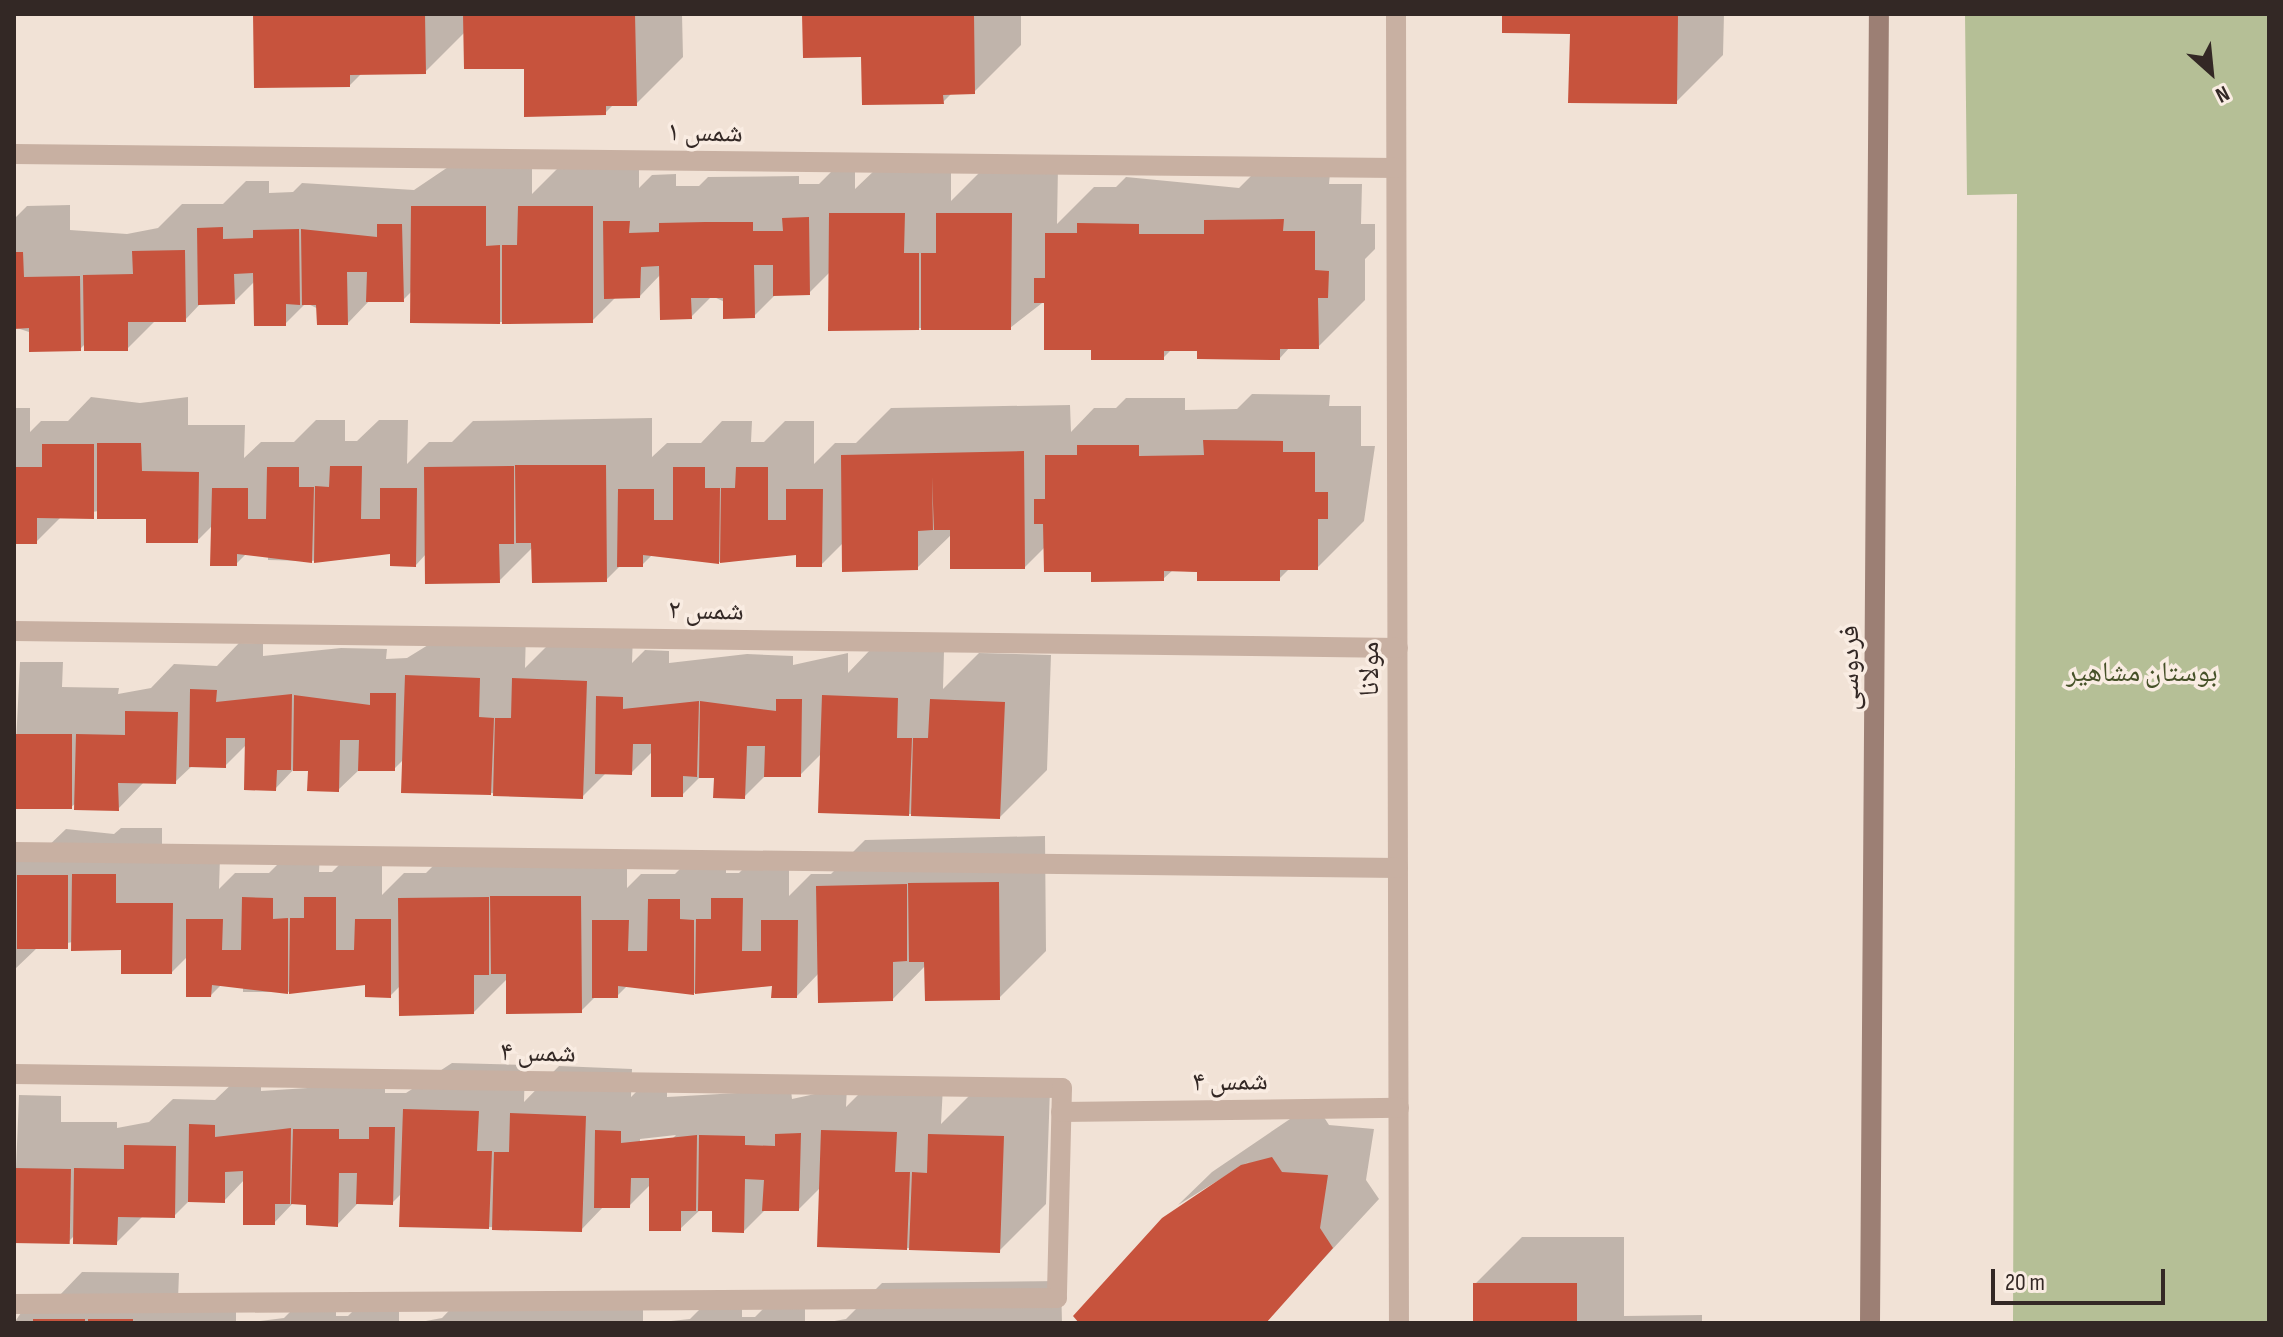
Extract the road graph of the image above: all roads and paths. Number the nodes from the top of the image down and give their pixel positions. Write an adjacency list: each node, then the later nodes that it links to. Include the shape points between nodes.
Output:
1 (1396, 14): 4 (street, مولانا)
2 (1879, 14): 14 (main road, فردوسی)
3 (14, 154): 4 (street, شمس ۱)
4 (1396, 168): 6 (street, مولانا)
5 (14, 631): 6 (street, شمس ۲)
6 (1398, 648): 8 (street, مولانا)
7 (14, 852): 8 (street)
8 (1398, 868): 10 (street, مولانا)
9 (14, 1074): 11 (street, شمس ۴, via 1062,1088)
10 (1399, 1108): 11 (street, شمس ۴); 13 (street, مولانا)
11 (1061, 1112): 12 (street, via 1057,1298)
12 (14, 1304)
13 (1399, 1323)
14 (1870, 1323)

